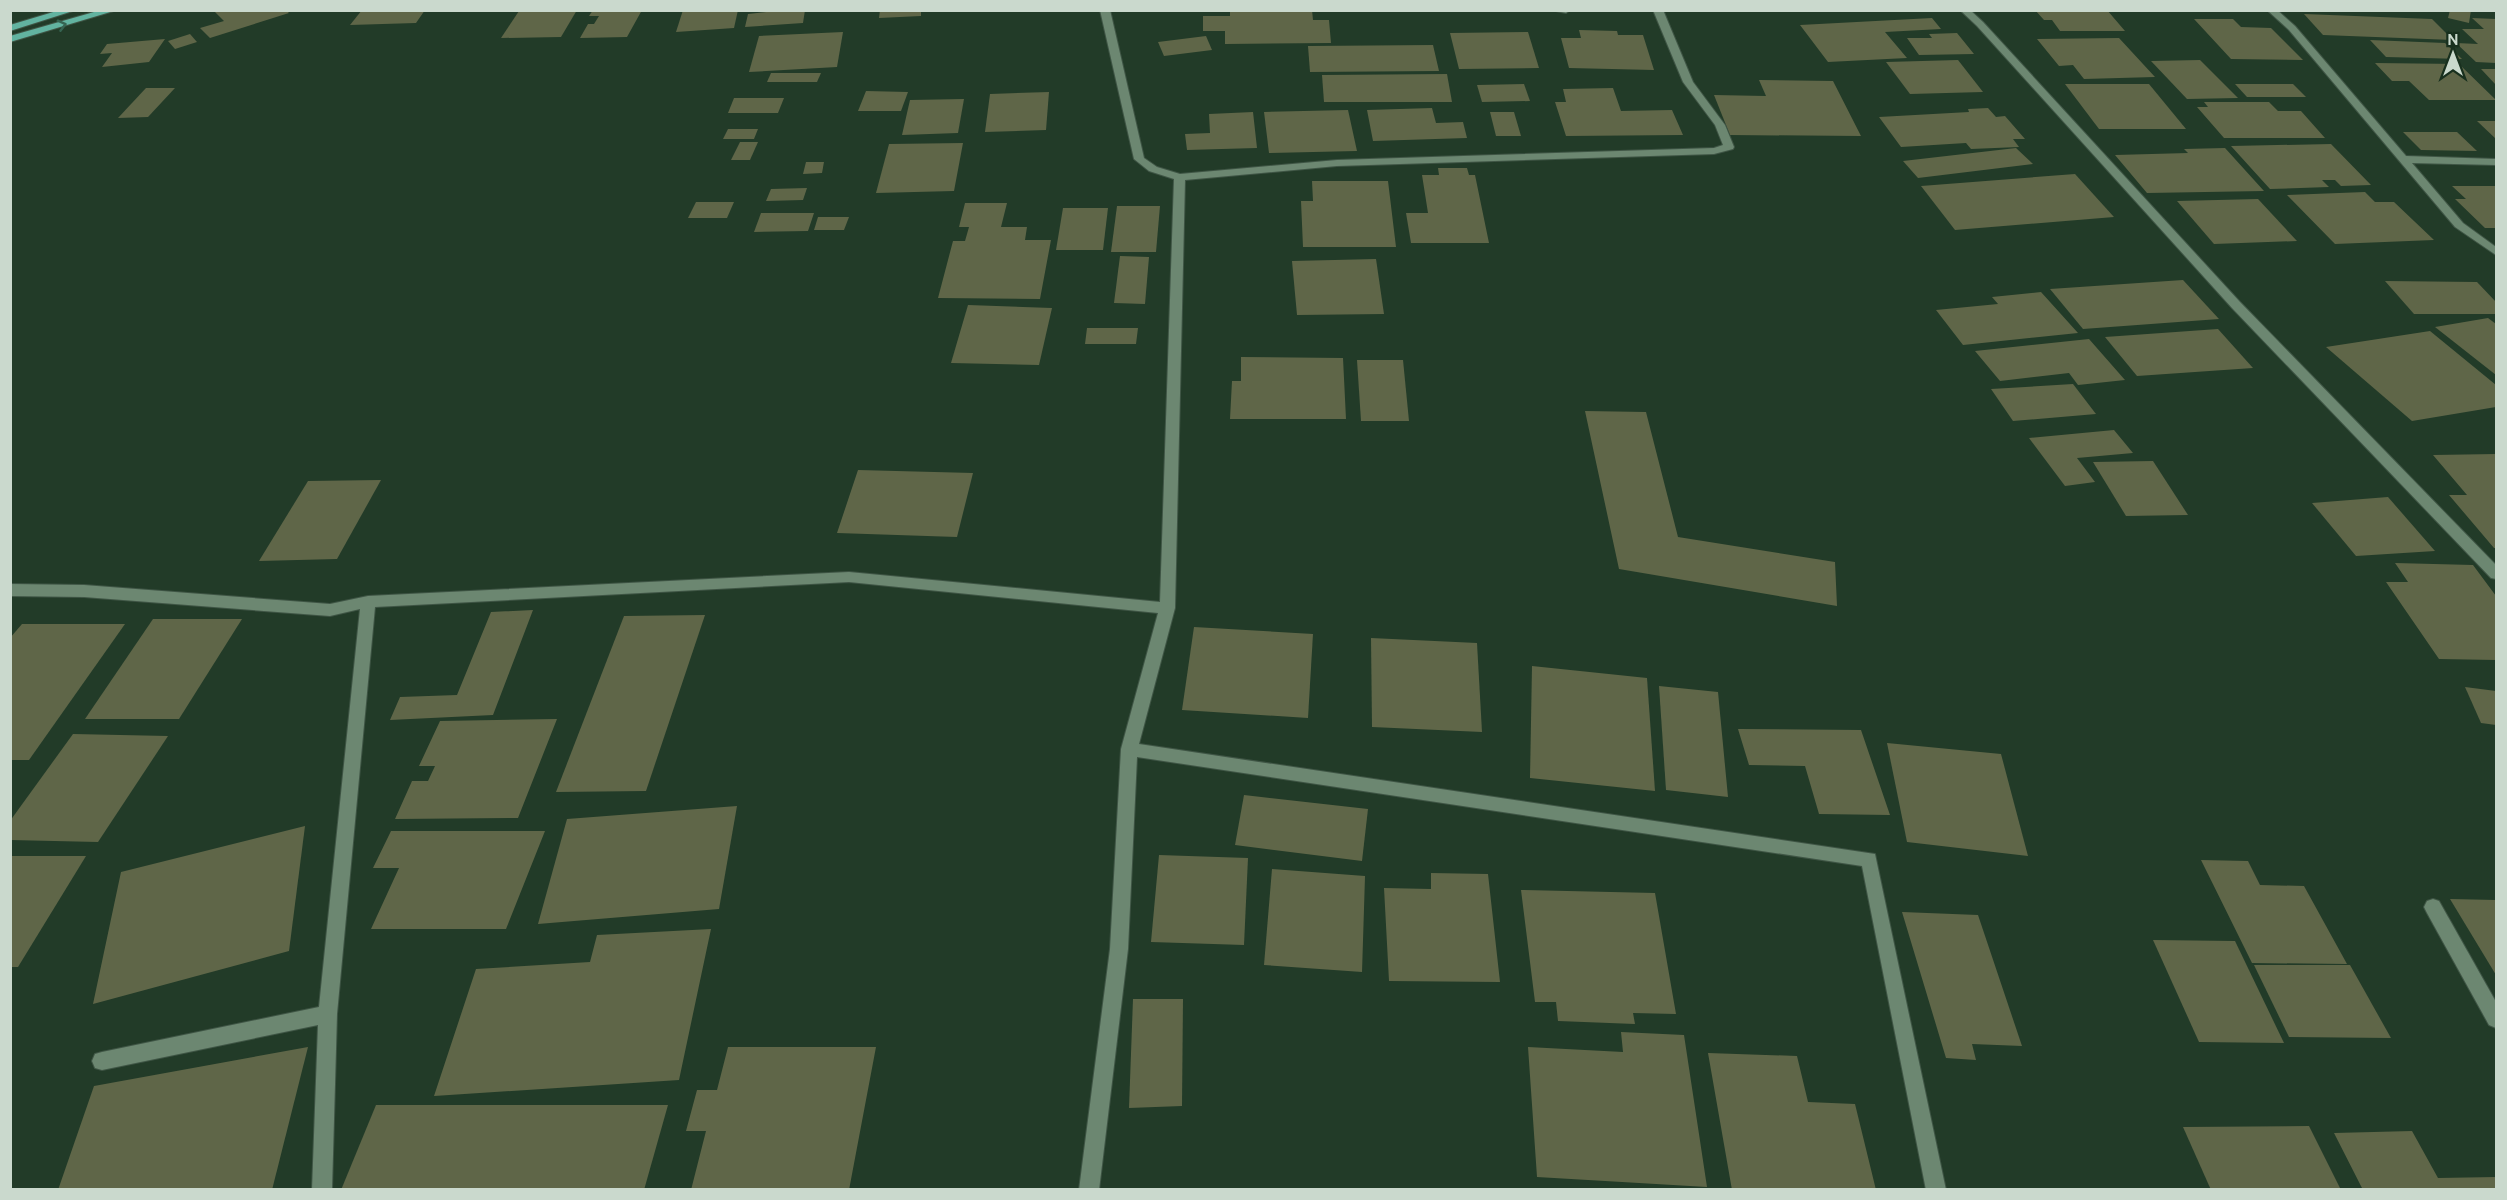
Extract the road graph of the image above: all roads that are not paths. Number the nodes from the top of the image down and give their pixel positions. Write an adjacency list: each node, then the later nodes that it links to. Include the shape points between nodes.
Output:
1 (72, 10): 9 (main road)
2 (113, 10): 10 (main road, one-way to 2)
3 (1106, 10): 13 (street, via 1139,159 1153,169)
4 (1555, 10): 5 (street)
5 (1566, 10)
6 (1658, 10): 13 (street, via 1688,82 1720,125 1730,147 1714,151 1337,163)
7 (1964, 10): 15 (street, via 2236,305)
8 (2271, 10): 11 (street, via 2292,27)
9 (10, 28)
10 (10, 39)
11 (2403, 159): 12 (street); 14 (street, via 2459,225)
12 (2496, 162)
13 (1180, 177): 18 (street)
14 (2496, 252)
15 (2496, 574)
16 (10, 590): 17 (street, via 84,591 330,610)
17 (368, 602): 18 (street, via 849,577); 21 (street)
18 (1167, 608): 19 (street)
19 (1129, 749): 25 (street, via 1119,949); 26 (street, via 1869,859)
20 (2433, 907): 22 (street)
21 (328, 1014): 23 (street); 24 (street)
22 (2496, 1019)
23 (102, 1061)
24 (322, 1190)
25 (1089, 1190)
26 (1936, 1190)

